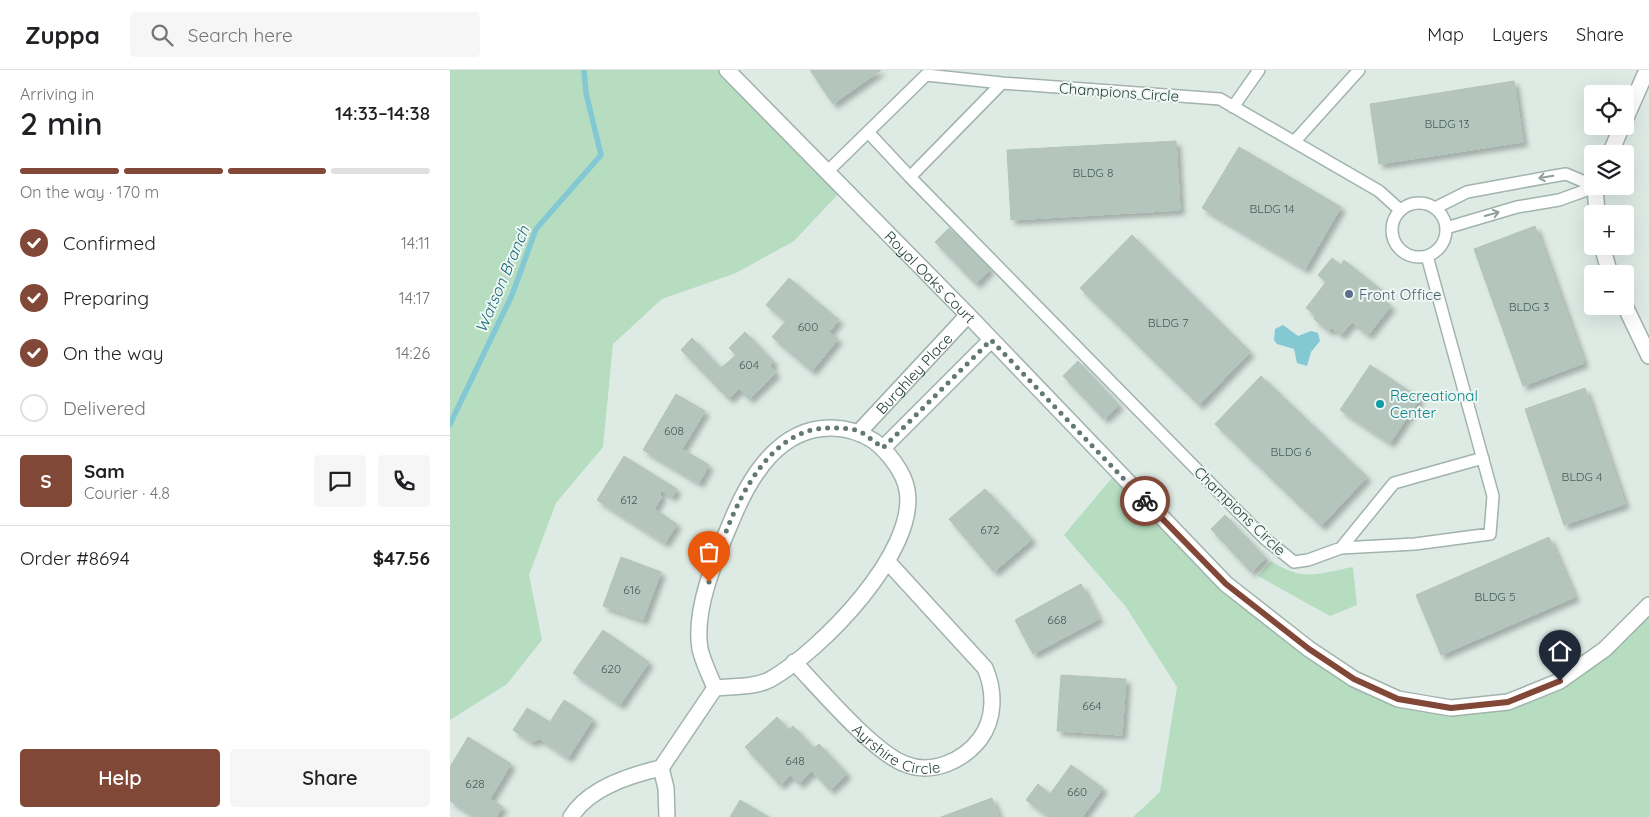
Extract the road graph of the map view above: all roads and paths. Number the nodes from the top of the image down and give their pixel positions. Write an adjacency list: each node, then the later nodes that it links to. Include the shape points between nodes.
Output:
1 (727, 70): 10 (street, Royal Oaks Court)
2 (1259, 70): 7 (lane)
3 (1359, 70): 9 (lane)
4 (1647, 70): 6 (street)
5 (1002, 83): 7 (lane, Champions Circle, via 1220,99); 8 (lane, Champions Circle, via 926,75); 11 (lane)
6 (1634, 100)
7 (1233, 106): 9 (lane, Champions Circle)
8 (868, 132): 10 (lane, Champions Circle); 11 (lane, Champions Circle)
9 (1294, 142): 15 (lane, Champions Circle, via 1379,191)
10 (827, 172): 18 (street, Royal Oaks Court)
11 (910, 178): 25 (lane, Champions Circle, via 1264,538 1294,562)
12 (1584, 182): 14 (lane, one-way to 14, via 1566,174 1554,176 1468,192)
13 (1584, 190): 16 (lane, one-way to 13, via 1517,207 1559,200)
14 (1435, 208): 15 (lane, via 1413,203); 16 (lane)
15 (1400, 210): 17 (lane, via 1393,223 1395,244 1406,254)
16 (1446, 228): 17 (lane, via 1441,245)
17 (1427, 256): 24 (lane, Champions Circle)
18 (968, 315): 20 (street, Royal Oaks Court); 22 (street, Burghley Place)
19 (1629, 315): 21 (street)
20 (991, 340): 23 (street, Burghley Place); 27 (street, Royal Oaks Court, via 1226,584 1309,649 1354,679 1398,699 1451,708 1508,702 1560,681 1605,649)
21 (1649, 356)
22 (860, 431): 23 (street); 29 (street, via 809,429 770,454 758,470 718,552 705,596 700,648)
23 (883, 448): 26 (street, via 898,468 907,490 905,527)
24 (1483, 458): 25 (lane, via 1394,483); 25 (lane, Champions Circle, via 1493,496 1490,534 1414,544)
25 (1341, 548)
26 (888, 562): 28 (street, via 821,641); 28 (street, Ayrshire Circle, via 985,668 991,681 993,707 984,733 974,746 948,764 930,768 906,765 883,752)
27 (1649, 605)
28 (794, 662): 29 (street, via 761,683)
29 (715, 688): 30 (street)
30 (661, 768): 31 (street, via 644,772 593,795); 32 (street, via 666,788)
31 (571, 817)
32 (667, 817)

